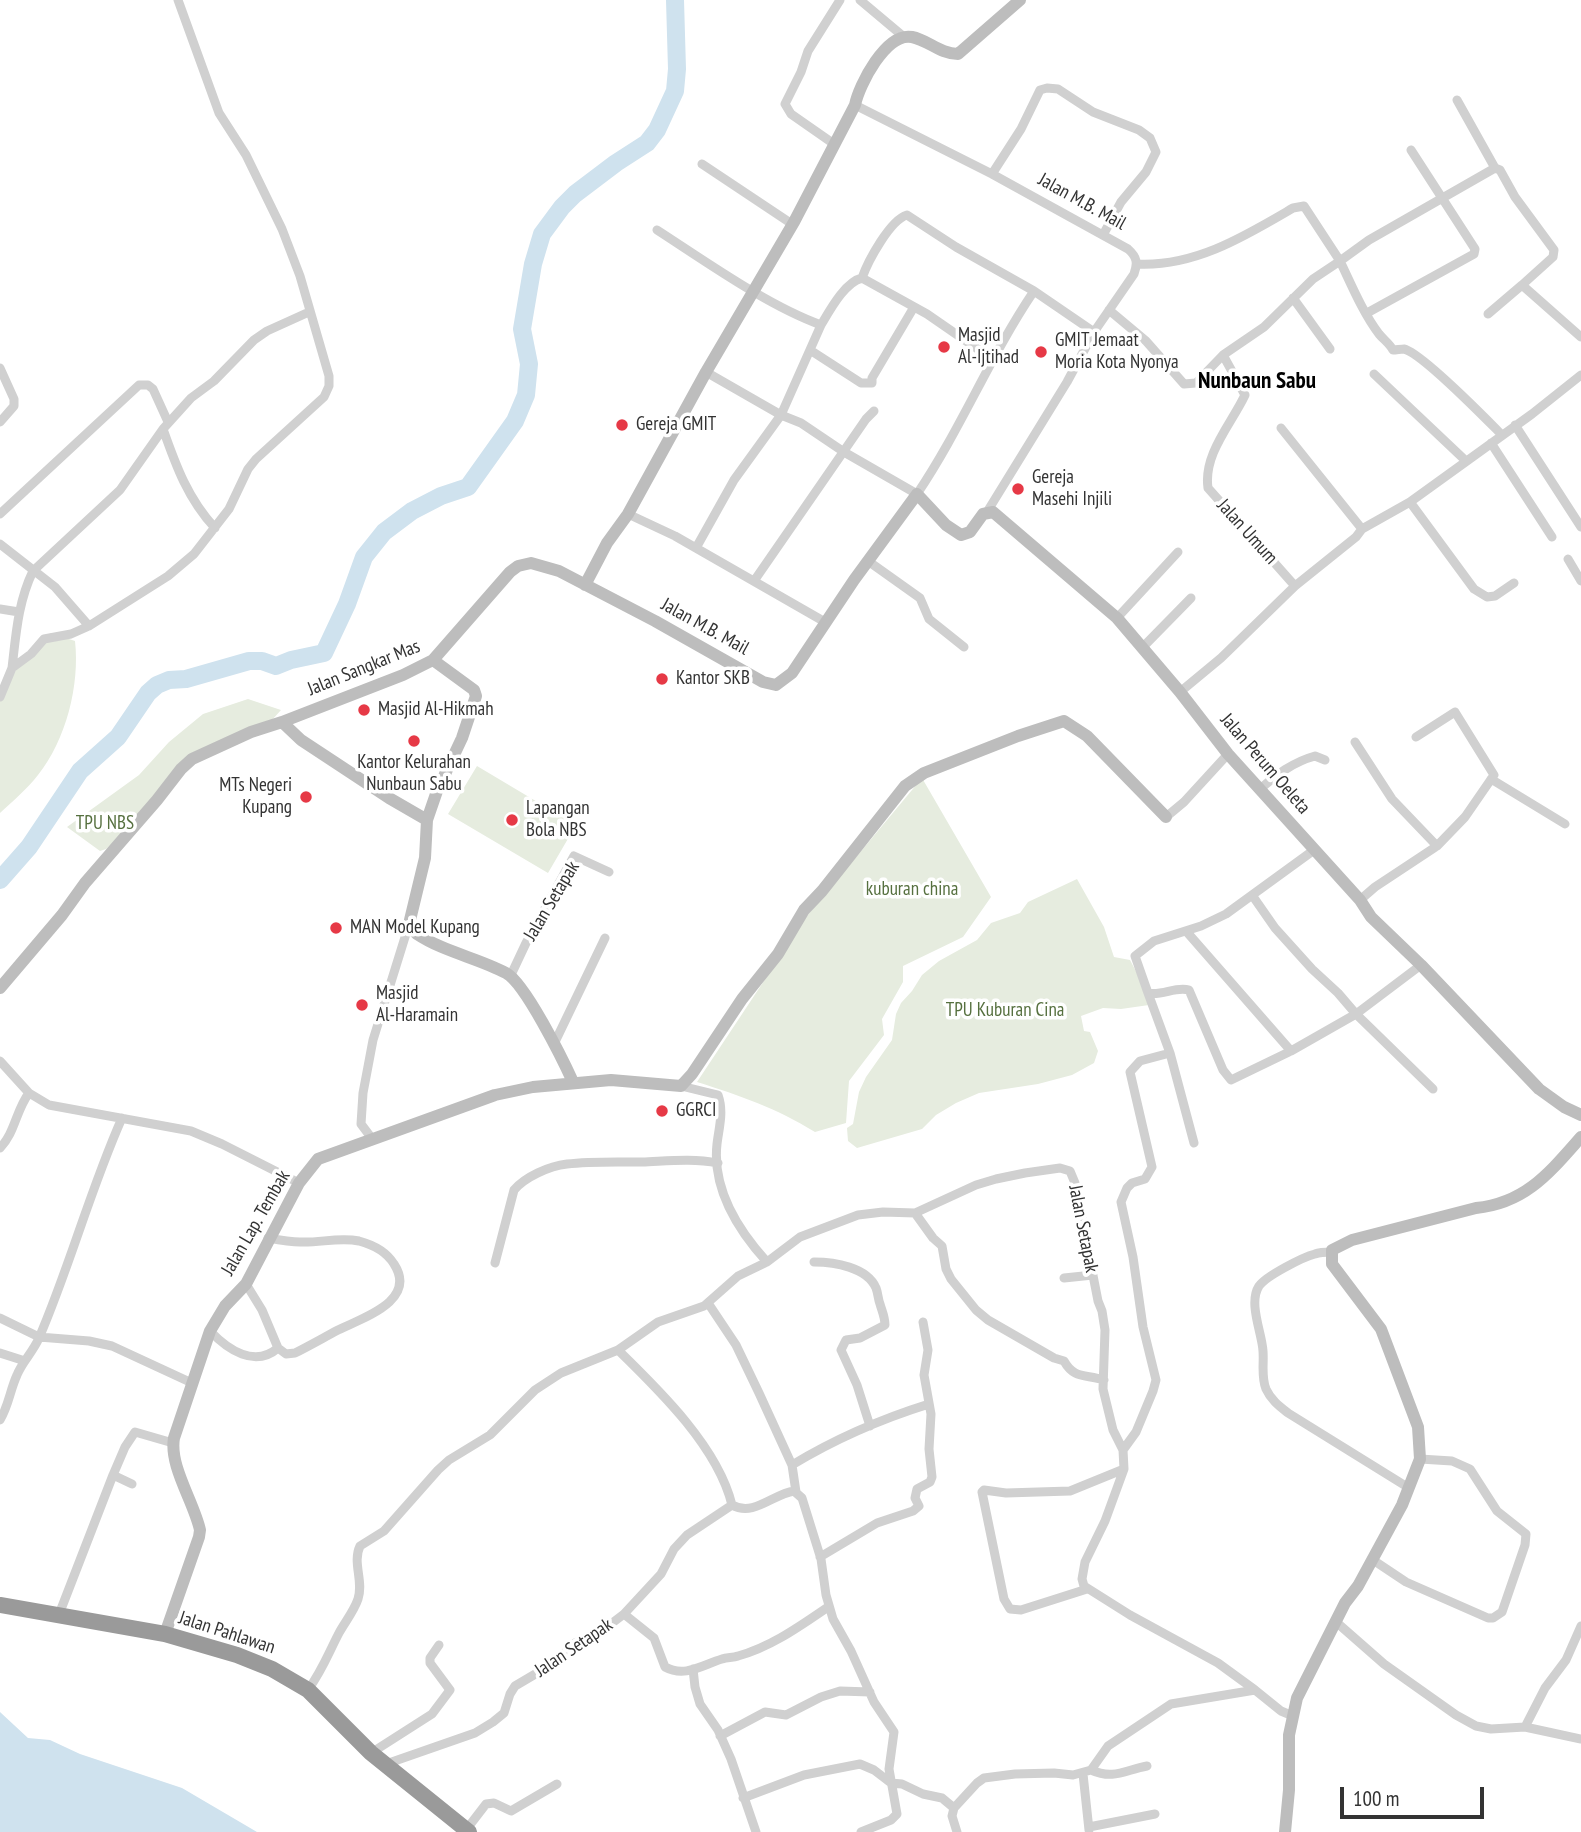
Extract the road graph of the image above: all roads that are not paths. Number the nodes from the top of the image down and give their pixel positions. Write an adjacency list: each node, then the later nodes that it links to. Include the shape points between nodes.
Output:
1 (178, 0): 26 (street, via 219,113 246,155 282,229)
2 (840, 0): 8 (street, via 808,51 785,104 791,114)
3 (860, 0): 5 (street)
4 (1020, 0): 5 (street, via 958,54)
5 (909, 37): 7 (street, via 880,56)
6 (1457, 100): 11 (street)
7 (855, 105): 8 (street); 12 (street, Jalan M.B. Mail)
8 (834, 144): 14 (street)
9 (1411, 150): 13 (street)
10 (702, 164): 14 (street)
11 (1495, 168): 13 (street); 20 (street, via 1554,250 1553,257)
12 (992, 174): 16 (street, Jalan M.B. Mail); 16 (street, via 1040,90 1058,89 1093,112 1139,130 1150,138 1156,152)
13 (1443, 197): 17 (street); 27 (street, via 1474,254)
14 (792, 224): 21 (street)
15 (657, 230): 21 (street)
16 (1103, 235): 18 (street, Jalan M.B. Mail, via 1128,248)
17 (1340, 261): 18 (street, via 1304,206 1199,256 1168,264); 23 (street); 27 (street)
18 (1137, 264): 25 (street)
19 (862, 278): 22 (street, via 892,228 907,215); 24 (street); 29 (street, via 849,286)
20 (1521, 285): 28 (street); 31 (street)
21 (754, 291): 29 (street); 37 (street)
22 (1034, 291): 30 (street); 35 (street, Jalan M.B. Mail)
23 (1293, 298): 32 (street); 34 (street, via 1264,327)
24 (914, 307): 33 (street, via 872,383 861,383); 35 (street)
25 (1109, 310): 30 (street); 34 (street, via 1146,341 1184,384 1196,383)
26 (309, 312): 44 (street, via 254,340); 56 (street, via 329,376 328,391 256,459)
27 (1367, 313): 46 (street, via 1393,350 1413,354)
28 (1488, 314)
29 (821, 325): 33 (street)
30 (1094, 332): 52 (street)
31 (1581, 337)
32 (1330, 349)
33 (810, 350): 41 (street)
34 (1223, 355): 69 (street, Jalan Umum, via 1245,396 1214,454 1208,488)
35 (995, 361): 50 (street, Jalan M.B. Mail)
36 (0, 368): 42 (street, via 15,405)
37 (706, 372): 41 (street); 54 (street)
38 (1374, 374): 49 (street)
39 (1581, 375): 43 (street)
40 (874, 411): 48 (street)
41 (781, 415): 48 (street); 60 (street, via 734,480)
42 (0, 422)
43 (1515, 425): 46 (street); 55 (street)
44 (165, 426): 53 (street, via 153,389 138,386); 56 (street, via 181,479); 64 (street, via 120,490)
45 (1281, 428): 57 (street)
46 (1502, 435): 47 (street)
47 (1491, 443): 49 (street); 58 (street)
48 (844, 452): 50 (street); 65 (street)
49 (1466, 461): 51 (street)
50 (917, 494): 52 (street, via 961,535 967,535); 63 (street, Jalan M.B. Mail)
51 (1410, 502): 57 (street); 67 (street, via 1474,589 1495,596)
52 (987, 512): 73 (street, Jalan Perum Oeleta, via 1002,518)
53 (0, 514)
54 (628, 514): 60 (street); 68 (street)
55 (1581, 527)
56 (215, 528): 75 (street, via 185,563)
57 (1362, 529): 69 (street)
58 (1552, 537)
59 (0, 544): 64 (street)
60 (696, 548): 65 (street)
61 (1178, 552): 73 (street)
62 (1567, 559): 66 (street)
63 (868, 561): 74 (street, Jalan M.B. Mail); 76 (street, via 920,598 929,619)
64 (33, 571): 72 (street); 75 (street, via 55,587)
65 (754, 581): 74 (street)
66 (1581, 581)
67 (1514, 583)
68 (585, 585): 74 (street, Jalan M.B. Mail, via 772,685 792,673); 78 (street, via 542,565 518,566)
69 (1295, 586): 80 (street)
70 (1191, 598): 77 (street)
71 (0, 609): 72 (street)
72 (19, 612): 79 (street)
73 (1116, 618): 77 (street, Jalan Perum Oeleta)
74 (825, 622)
75 (89, 626): 79 (street, via 44,639)
76 (964, 647)
77 (1142, 648): 80 (street, Jalan Perum Oeleta)
78 (433, 660): 82 (street, Jalan Sangkar Mas); 90 (street, Jalan Sangkar Mas, via 476,696)
79 (12, 668): 81 (street)
80 (1180, 692): 85 (street, Jalan Perum Oeleta)
81 (0, 697)
82 (282, 722): 90 (street, via 301,740); 102 (street, Jalan Sangkar Mas, via 214,747 181,769)
83 (1416, 737): 87 (street, via 1455,712 1494,775)
84 (1355, 742): 92 (street, via 1392,799)
85 (1228, 754): 88 (street, Jalan Perum Oeleta); 89 (street)
86 (1325, 760): 88 (street, via 1315,756 1303,760)
87 (1491, 779): 91 (street); 92 (street, via 1465,817)
88 (1259, 790): 93 (street, Jalan Perum Oeleta)
89 (1166, 817): 110 (street, via 1087,736 1065,721 924,773 905,786 804,910 778,954)
90 (427, 820): 97 (street, via 425,858)
91 (1565, 824)
92 (1437, 846): 96 (street)
93 (1314, 850): 95 (street); 96 (street, Jalan Perum Oeleta)
94 (609, 872): 101 (street, Jalan Setapak, via 575,856)
95 (1252, 895): 98 (street, via 1226,915); 104 (street, via 1275,928)
96 (1360, 900): 100 (street, Jalan Perum Oeleta, via 1371,917)
97 (410, 920): 101 (street, via 416,933); 116 (street, via 373,1040 363,1093 361,1124)
98 (1186, 931): 103 (street, via 1154,941 1135,956); 106 (street)
99 (605, 938): 105 (street)
100 (1421, 965): 104 (street); 113 (street, Jalan Perum Oeleta, via 1539,1089)
101 (510, 977): 105 (street)
102 (0, 988)
103 (1148, 993): 106 (street, via 1189,990 1231,1080); 107 (street)
104 (1356, 1014): 106 (street); 111 (street)
105 (554, 1044): 109 (street)
106 (1291, 1051)
107 (1170, 1053): 117 (street); 145 (street, via 1140,1061 1130,1072 1152,1167 1145,1179 1127,1188 1121,1202 1156,1380 1136,1432)
108 (0, 1061): 112 (street)
109 (573, 1082): 110 (street, Jalan Lap. Tembak); 116 (street, Jalan Lap. Tembak, via 495,1095)
110 (681, 1086): 119 (street, via 719,1095)
111 (1433, 1089)
112 (29, 1093): 114 (street, via 50,1105); 118 (street)
113 (1581, 1115)
114 (122, 1118): 120 (street, via 207,1137); 134 (street)
115 (1581, 1137): 123 (street, via 1554,1169 1513,1199 1352,1240)
116 (373, 1140): 120 (street, Jalan Lap. Tembak, via 318,1159)
117 (1194, 1143)
118 (0, 1147)
119 (718, 1163): 124 (street, via 721,1190 732,1215); 126 (street, via 686,1159 604,1162 545,1170 514,1190)
120 (299, 1183): 122 (street, Jalan Lap. Tembak)
121 (915, 1213): 124 (street, Jalan Setapak, via 859,1215 800,1237); 127 (street, Jalan Setapak, via 996,1179 1067,1170 1075,1183); 139 (street, via 942,1247 951,1279 976,1310 1064,1361 1070,1372)
122 (268, 1238): 129 (street, Jalan Lap. Tembak); 135 (street, via 303,1242 348,1239 372,1245 392,1261 401,1280 391,1299 369,1316 295,1353)
123 (1332, 1252): 146 (street, via 1332,1264 1381,1329 1418,1427); 151 (street, via 1316,1253 1269,1277 1258,1289 1266,1389 1288,1413)
124 (767, 1262): 130 (street, Jalan Setapak, via 738,1276)
125 (814, 1262): 143 (street, via 860,1271 878,1292 885,1325 846,1340 841,1350)
126 (495, 1263)
127 (1093, 1275): 128 (street); 139 (street, Jalan Setapak, via 1105,1330)
128 (1064, 1278)
129 (246, 1284): 133 (street, Jalan Lap. Tembak); 135 (street)
130 (708, 1303): 136 (street, Jalan Setapak, via 658,1321); 147 (street, via 736,1345)
131 (0, 1318): 134 (street)
132 (923, 1322): 141 (street)
133 (210, 1331): 135 (street, via 247,1356 270,1355); 140 (street, Jalan Lap. Tembak)
134 (39, 1337): 138 (street); 140 (street, via 103,1344)
135 (278, 1348)
136 (618, 1350): 153 (street, via 704,1447 723,1477); 166 (street, Jalan Setapak, via 561,1373 535,1390 490,1434 449,1460 384,1531 360,1546 356,1559 358,1599)
137 (0, 1353): 138 (street)
138 (25, 1361): 142 (street)
139 (1104, 1380): 145 (street, Jalan Setapak)
140 (192, 1383): 144 (street, Jalan Lap. Tembak)
141 (929, 1404): 143 (street); 154 (street, via 932,1477 917,1489 919,1506 877,1523)
142 (0, 1420)
143 (870, 1426): 147 (street)
144 (173, 1443): 149 (street, via 135,1432); 163 (street, via 200,1531)
145 (1123, 1450): 148 (street, Jalan Setapak)
146 (1420, 1460): 151 (street); 155 (street, via 1452,1461 1470,1469 1497,1511 1525,1534 1502,1612 1488,1618 1406,1582)
147 (792, 1465): 152 (street)
148 (1124, 1469): 156 (street, Jalan Setapak, via 1082,1570); 156 (street, via 1070,1491 982,1492 1004,1599 1010,1609 1021,1610)
149 (113, 1475): 150 (street); 160 (street)
150 (132, 1484)
151 (1409, 1488): 155 (street)
152 (796, 1492): 153 (street, Jalan Setapak, via 747,1509); 154 (street, via 802,1498)
153 (732, 1505): 159 (street, Jalan Setapak, via 687,1535 661,1574)
154 (820, 1557): 158 (street)
155 (1373, 1560): 161 (street)
156 (1087, 1589): 167 (street, via 1218,1663)
157 (0, 1605): 160 (highway, Jalan Pahlawan)
158 (828, 1607): 165 (street, via 783,1637); 168 (street)
159 (624, 1614): 165 (street, Jalan Setapak, via 654,1638 665,1667 681,1673); 174 (street, Jalan Setapak, via 515,1686 504,1713 485,1728)
160 (58, 1617): 163 (highway, Jalan Pahlawan)
161 (1335, 1621): 169 (street, via 1303,1684); 170 (street, via 1384,1664 1456,1715 1491,1729)
162 (1581, 1626): 170 (street)
163 (164, 1634): 166 (highway, Jalan Pahlawan, via 250,1659)
164 (439, 1645): 173 (street, via 430,1663 450,1690 432,1714)
165 (693, 1669): 171 (street, via 700,1704)
166 (308, 1690): 173 (highway, Jalan Pahlawan)
167 (1255, 1690): 169 (street); 176 (street, via 1171,1704 1108,1746)
168 (870, 1692): 171 (street, via 840,1691 786,1715 765,1712); 177 (street, via 894,1732)
169 (1293, 1716): 187 (street)
170 (1525, 1727): 172 (street)
171 (719, 1736): 179 (street)
172 (1581, 1739)
173 (371, 1753): 174 (highway, Jalan Pahlawan)
174 (386, 1764): 183 (highway, Jalan Pahlawan)
175 (1147, 1766): 176 (street, via 1112,1775)
176 (1087, 1772): 180 (street, via 984,1778); 182 (street)
177 (891, 1783): 179 (street, via 874,1770 854,1765 804,1775); 180 (street, via 942,1797); 185 (street, via 897,1814)
178 (557, 1784): 183 (street, via 511,1811 486,1804)
179 (743, 1798): 184 (street)
180 (954, 1808): 186 (street)
181 (1155, 1814): 182 (street)
182 (1089, 1830)
183 (468, 1831)
184 (756, 1832)
185 (861, 1832)
186 (957, 1832)
187 (1286, 1832)

